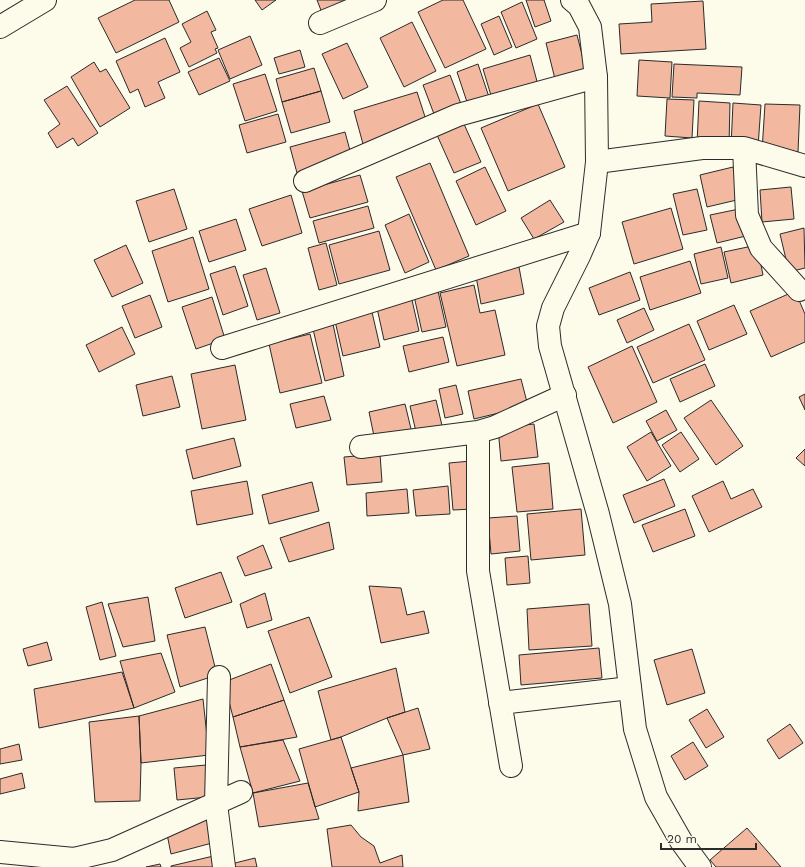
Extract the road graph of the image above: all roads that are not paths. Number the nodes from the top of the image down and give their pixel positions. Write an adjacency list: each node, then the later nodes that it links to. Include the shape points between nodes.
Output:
1 (45, 0): 5 (street)
2 (375, 0): 4 (street)
3 (572, 0): 6 (street, via 590,27)
4 (320, 23)
5 (0, 27)
6 (596, 77): 8 (street); 10 (street, via 458,115)
7 (744, 148): 8 (street, via 702,148); 9 (street); 12 (street, via 747,215 762,248)
8 (597, 162): 11 (street)
9 (805, 166)
10 (304, 181)
11 (589, 233): 13 (street); 14 (street, via 553,308 548,326 550,346)
12 (798, 290)
13 (222, 348)
14 (565, 395): 15 (street, via 495,427); 18 (street, via 620,604)
15 (478, 432): 16 (street); 19 (street, via 478,570)
16 (361, 447)
17 (219, 676): 22 (street)
18 (630, 688): 19 (street); 25 (street, via 634,729 656,797 681,841)
19 (500, 703): 20 (street)
20 (511, 766)
21 (241, 792): 22 (street)
22 (216, 804): 23 (street, via 112,850 74,859); 24 (street)
23 (0, 852)
24 (224, 867)
25 (700, 867)

